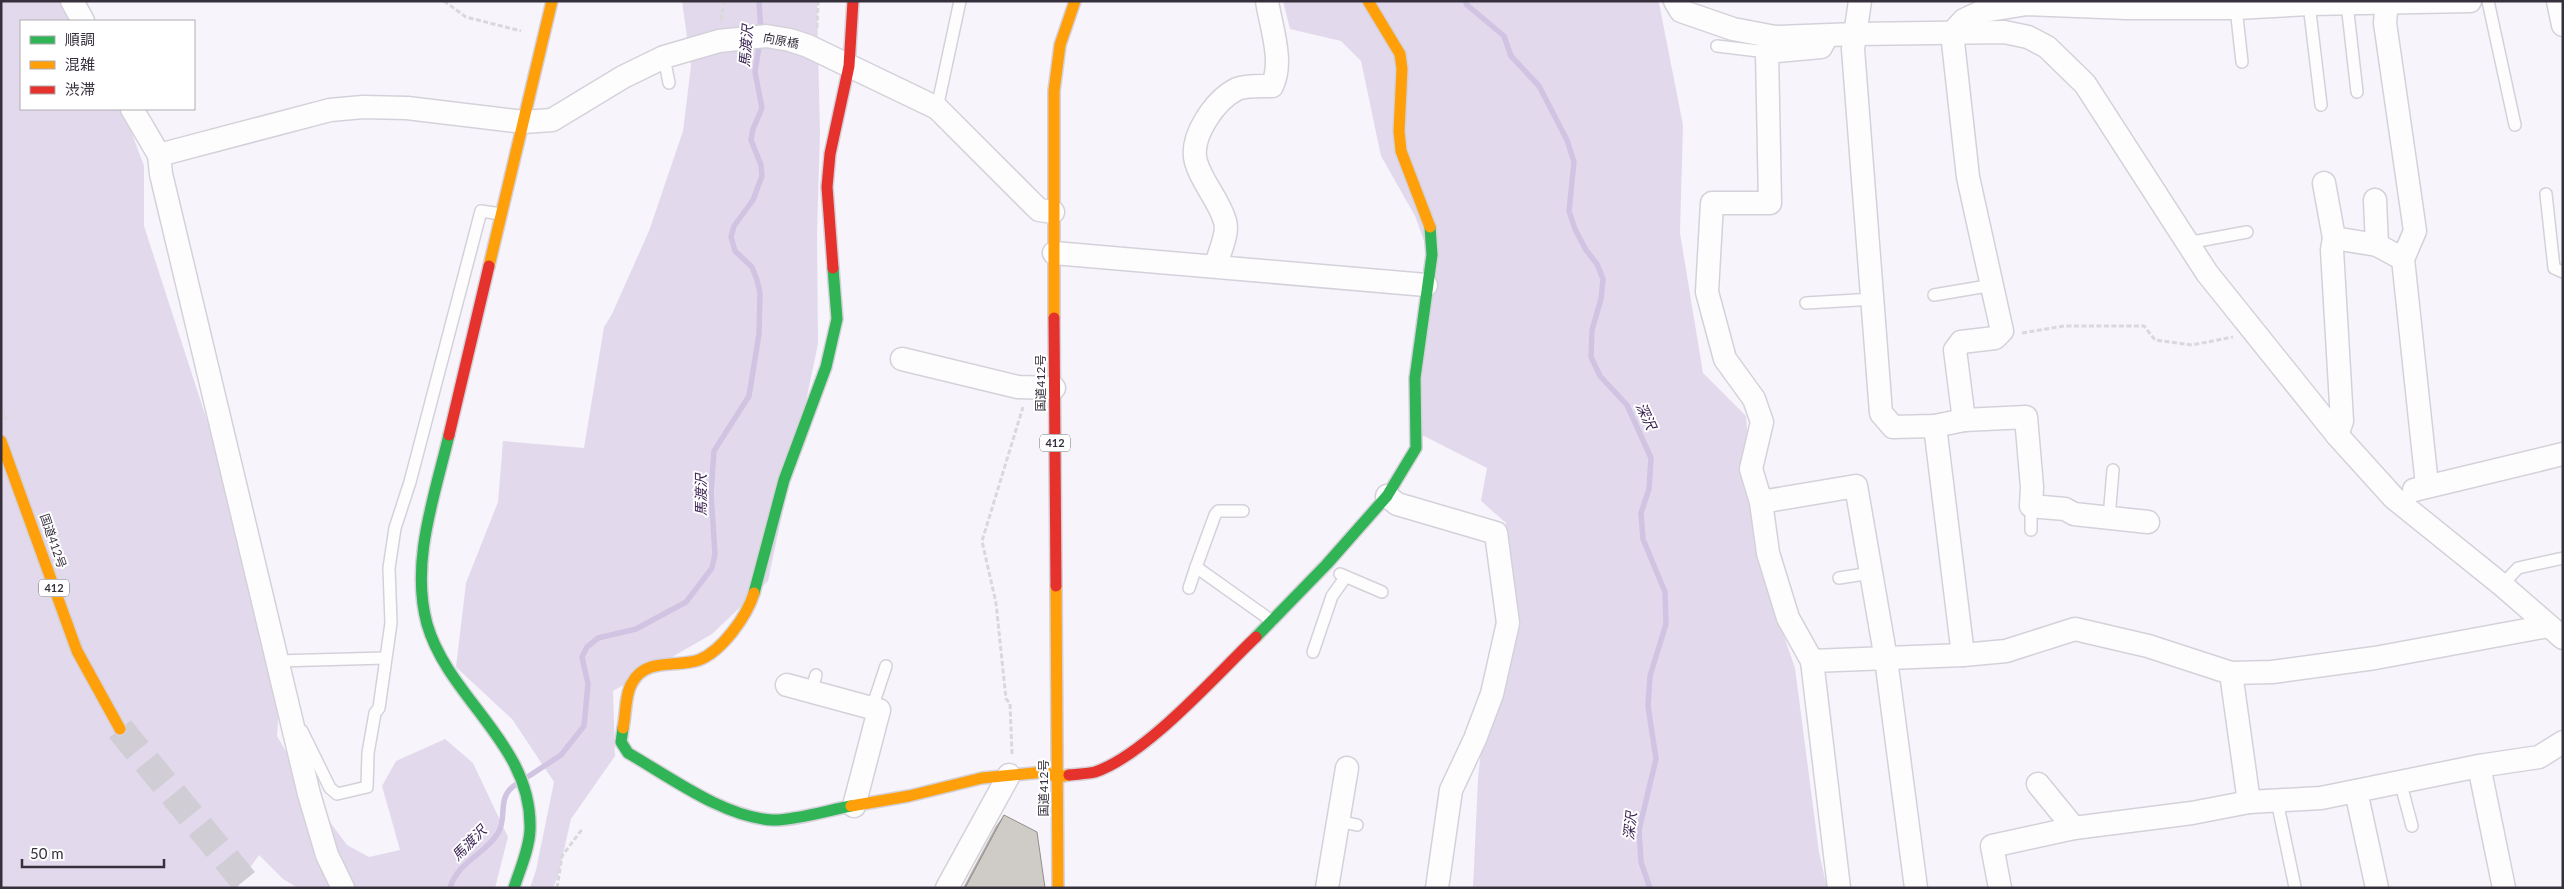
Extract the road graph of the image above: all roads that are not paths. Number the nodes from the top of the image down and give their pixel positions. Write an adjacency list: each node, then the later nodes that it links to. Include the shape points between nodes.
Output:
1 (72, 1): 19 (street)
2 (552, 1): 34 (main road)
3 (853, 1): 28 (main road)
4 (960, 1): 32 (lane)
5 (1076, 1): 40 (main road, 国道412号 / 412, via 1061,38 1054,80)
6 (1267, 1): 48 (street, via 1278,75 1272,86 1238,89 1221,102 1201,130 1194,148 1196,162 1225,220)
7 (1368, 1): 50 (main road, via 1400,54 1401,151 1432,231 1432,255)
8 (1656, 1): 17 (street)
9 (1860, 1): 22 (street)
10 (2470, 1): 13 (street)
11 (2488, 1): 35 (lane)
12 (2558, 1): 20 (street)
13 (2387, 2): 15 (street); 47 (street, via 2385,24 2415,231)
14 (2308, 4): 15 (street); 18 (street); 31 (lane)
15 (2347, 4): 30 (lane)
16 (2127, 5): 18 (street); 21 (street, via 2027,4 2005,7 1983,11 1964,20)
17 (1678, 6): 23 (street, via 1753,35 1775,38)
18 (2236, 8): 27 (lane)
19 (82, 20)
20 (2563, 25)
21 (1952, 33): 22 (street); 44 (street, via 2004,32 2028,37 2065,62 2099,103); 51 (street, via 1968,177)
22 (1856, 34): 23 (street); 53 (street, via 1853,49)
23 (1827, 36): 25 (street, via 1821,48)
24 (1718, 46): 25 (lane)
25 (1767, 52): 66 (street, via 1770,203 1712,203 1707,292 1725,359 1754,399 1762,422 1752,469)
26 (664, 57): 28 (street, 向原橋, via 725,40 766,36 808,46); 29 (lane); 34 (street, 向原橋, via 552,120)
27 (2242, 62)
28 (849, 66): 32 (street, 向原橋); 105 (main road, via 826,187 837,319 826,367 784,480 751,602 723,645 710,654 698,660 657,664 638,675 631,684 621,742 628,753 730,809 759,819 774,820)
29 (669, 83)
30 (2357, 92)
31 (2321, 105)
32 (938, 108): 40 (street, via 1039,210)
33 (133, 110): 36 (street)
34 (523, 122): 36 (street, 向原橋, via 407,108 363,107 313,114); 41 (main road)
35 (2515, 125)
36 (159, 155): 87 (street)
37 (2324, 183): 43 (street)
38 (2546, 194): 49 (lane, via 2554,268)
39 (2375, 200): 45 (street)
40 (1053, 212): 46 (main road, 国道412号 / 412)
41 (501, 214): 85 (lane, via 481,211 395,528 388,568 391,623); 110 (main road, via 423,546 422,593 430,632 447,668 511,753 528,794 530,831)
42 (2247, 232): 44 (lane)
43 (2334, 238): 45 (street); 59 (street, via 2332,250 2342,421)
44 (2187, 243): 59 (street)
45 (2377, 245): 47 (street)
46 (1054, 253): 48 (street); 56 (main road, 国道412号 / 412)
47 (2403, 259): 63 (street)
48 (1216, 265): 50 (street)
49 (2563, 272)
50 (1426, 285): 64 (main road, via 1415,378 1416,448)
51 (1993, 285): 52 (lane); 57 (street, via 2002,330 1995,338 1961,342 1955,350)
52 (1934, 295)
53 (1874, 300): 54 (lane); 58 (street, via 1881,413 1893,427)
54 (1806, 303)
55 (902, 359): 56 (street, via 1018,387)
56 (1044, 388): 99 (main road, 国道412号 / 412)
57 (1964, 420): 58 (street); 67 (street, via 2026,417)
58 (1935, 426): 84 (street)
59 (2337, 435): 65 (street)
60 (1, 441): 93 (main road, 国道412号 / 412, via 77,650 100,698)
61 (2563, 454): 63 (street)
62 (2113, 470): 69 (lane)
63 (2427, 485): 65 (street)
64 (1387, 496): 73 (main road); 114 (street, via 1397,504 1496,533 1508,622 1492,694 1476,739 1451,790)
65 (2394, 498): 78 (street)
66 (1761, 502): 75 (street, via 1856,486); 88 (street, via 1768,553 1788,618)
67 (2031, 506): 69 (street); 71 (lane)
68 (1243, 511): 74 (lane, via 1218,511)
69 (2109, 518): 70 (street)
70 (2148, 522)
71 (2031, 530)
72 (2563, 558): 78 (lane, via 2518,568)
73 (1327, 564): 76 (lane); 81 (main road)
74 (1196, 567): 79 (lane); 81 (lane)
75 (1871, 573): 77 (lane); 86 (street)
76 (1345, 578): 80 (lane); 83 (lane, via 1332,596)
77 (1839, 578)
78 (2502, 585): 82 (street)
79 (1189, 588)
80 (1382, 592)
81 (1272, 621): 99 (main road, via 1156,733 1127,756 1095,772)
82 (2555, 632): 90 (street, via 2272,672)
83 (1313, 652)
84 (1964, 655): 86 (street); 90 (street, via 2006,651 2075,629 2148,646)
85 (385, 658): 87 (lane); 94 (lane, via 379,708 375,713 368,754 367,787 337,794 330,788 301,728)
86 (1886, 659): 88 (street); 116 (street)
87 (277, 661): 94 (street)
88 (1812, 661): 115 (street)
89 (886, 666): 92 (lane)
90 (2231, 673): 104 (street)
91 (787, 685): 92 (street, via 813,683)
92 (883, 711): 105 (street)
93 (120, 728)
94 (294, 730): 109 (street, via 327,855)
95 (2563, 742): 96 (street, via 2539,757)
96 (2479, 766): 100 (street); 119 (street)
97 (1347, 768): 113 (street, via 1348,823)
98 (1011, 775): 99 (main road, via 1044,772); 105 (main road, via 982,778); 111 (street)
99 (1057, 776): 112 (main road, 国道412号 / 412)
100 (2400, 781): 102 (street); 106 (lane)
101 (2038, 784): 107 (street)
102 (2356, 791): 103 (street); 118 (street)
103 (2278, 801): 104 (street); 108 (lane)
104 (2249, 802): 107 (street, via 2192,813)
105 (854, 806)
106 (2412, 826)
107 (2074, 828): 117 (street, via 1992,846)
108 (2295, 887)
109 (343, 888)
110 (514, 888)
111 (947, 888)
112 (1058, 888)
113 (1327, 888)
114 (1437, 888)
115 (1839, 888)
116 (1916, 888)
117 (2000, 888)
118 (2377, 888)
119 (2504, 888)

